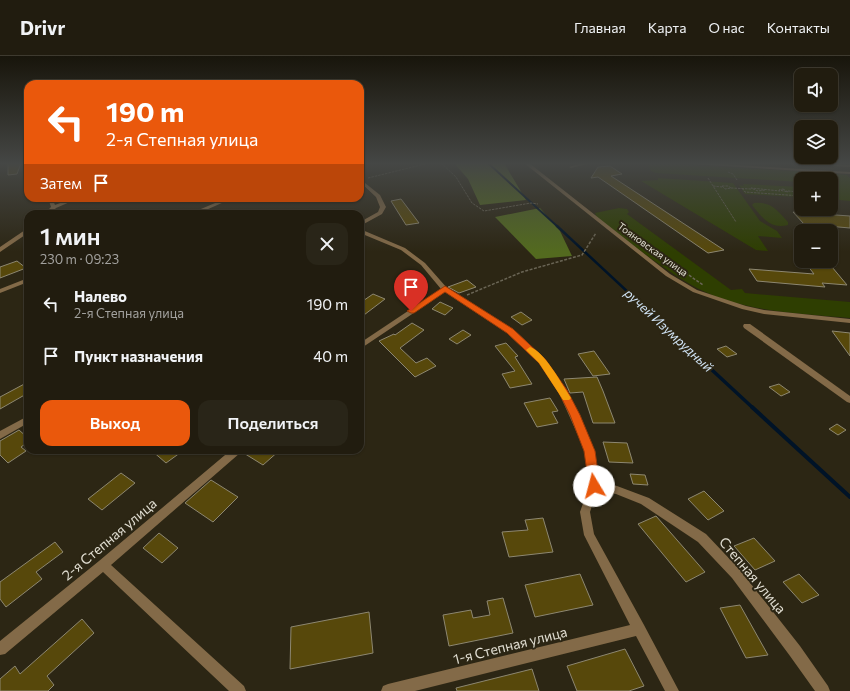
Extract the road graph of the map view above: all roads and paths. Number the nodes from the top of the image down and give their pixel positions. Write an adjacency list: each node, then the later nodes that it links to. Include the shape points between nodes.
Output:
1 (374, 193): 14 (street, via 383,207 380,213)
2 (466, 193): 10 (path, via 472,203 484,211)
3 (564, 193): 26 (street, Тояновская улица, via 682,284 737,306 787,316)
4 (717, 193): 15 (path)
5 (754, 193): 6 (path)
6 (794, 196)
7 (52, 202): 11 (street)
8 (67, 202): 11 (street)
9 (221, 202): 13 (street)
10 (538, 204)
11 (54, 207): 12 (street)
12 (51, 210)
13 (202, 210)
14 (364, 222)
15 (736, 222)
16 (24, 233): 20 (street)
17 (364, 233): 23 (street, via 403,249 423,264)
18 (628, 233): 22 (path)
19 (596, 234): 25 (path, via 582,254 522,272)
20 (0, 250)
21 (24, 282): 24 (street)
22 (707, 287)
23 (445, 288): 25 (street); 28 (street)
24 (0, 291)
25 (458, 298): 33 (street, via 510,331 542,361 563,392 590,451)
26 (850, 321)
27 (747, 326): 29 (street)
28 (364, 344)
29 (850, 400)
30 (24, 421): 31 (street)
31 (0, 435)
32 (232, 454): 34 (street, 2-я Степная улица)
33 (594, 486): 35 (street, via 585,512 589,535); 40 (street, Степная улица, via 617,490 645,501 702,538 736,574)
34 (103, 565): 36 (street, 2-я Степная улица); 37 (street)
35 (640, 629): 38 (street, 1-я Степная улица); 39 (street)
36 (0, 650)
37 (239, 691)
38 (388, 691)
39 (672, 691)
40 (823, 691)

